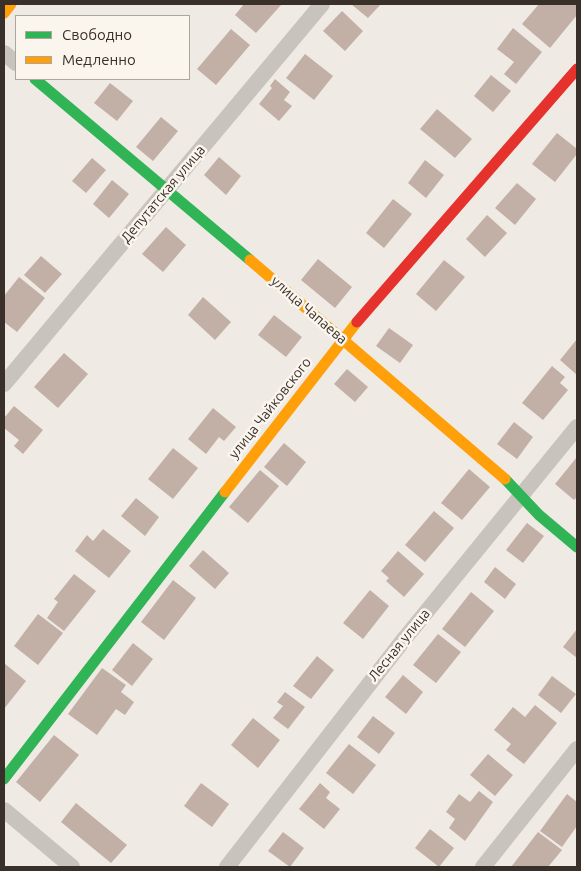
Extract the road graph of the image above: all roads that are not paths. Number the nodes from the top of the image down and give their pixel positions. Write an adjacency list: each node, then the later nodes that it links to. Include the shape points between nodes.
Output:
1 (12, 4): 3 (street)
2 (322, 4): 8 (street, Депутатская улица)
3 (4, 13)
4 (4, 53): 5 (street)
5 (15, 63)
6 (577, 69): 9 (street, улица Чайковского)
7 (36, 80): 8 (street, улица Чапаева)
8 (167, 189): 9 (street, улица Чапаева); 10 (street, Депутатская улица)
9 (342, 339): 12 (street, улица Чапаева); 15 (street, улица Чайковского)
10 (4, 384)
11 (577, 427): 12 (street, Лесная улица)
12 (522, 496): 13 (street, улица Чапаева); 18 (street, Лесная улица, via 369,683)
13 (577, 547)
14 (577, 749): 19 (street)
15 (4, 779)
16 (4, 810): 17 (street)
17 (72, 867)
18 (226, 867)
19 (482, 867)

